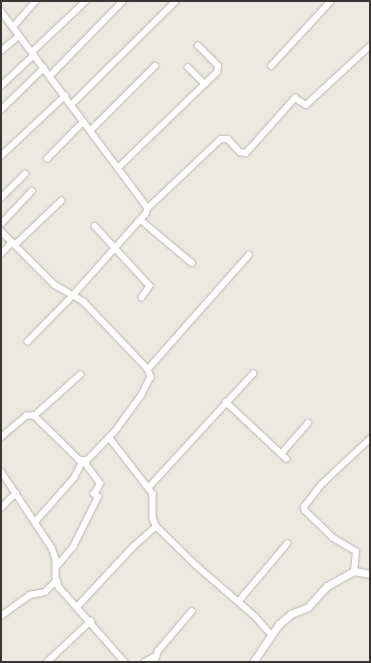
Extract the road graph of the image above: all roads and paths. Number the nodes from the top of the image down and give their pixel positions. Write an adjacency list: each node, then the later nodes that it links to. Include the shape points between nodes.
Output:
1 (36, 1): 7 (street)
2 (86, 1): 12 (street)
3 (124, 1): 17 (street)
4 (176, 1): 21 (street)
5 (331, 1): 14 (street)
6 (1, 11): 7 (street)
7 (13, 27): 8 (street)
8 (19, 36): 11 (street); 12 (street)
9 (198, 46): 18 (street, via 219,68)
10 (370, 46): 32 (street, via 306,105 303,106 295,98 246,153 240,152 228,139 221,139)
11 (1, 51)
12 (33, 54): 16 (street); 19 (street)
13 (155, 66): 24 (street)
14 (271, 66)
15 (188, 67): 18 (street)
16 (44, 68): 17 (street); 22 (street)
17 (50, 76): 20 (street)
18 (205, 84): 27 (street)
19 (1, 86)
20 (65, 96): 21 (street); 25 (street)
21 (71, 105): 23 (street)
22 (1, 110)
23 (84, 122): 24 (street); 26 (street)
24 (90, 131): 27 (street)
25 (1, 156)
26 (47, 159)
27 (118, 168): 32 (street)
28 (25, 174): 30 (street)
29 (32, 191): 34 (street)
30 (1, 198)
31 (61, 201): 37 (street)
32 (148, 208): 33 (street)
33 (141, 220): 38 (street); 41 (street)
34 (1, 224)
35 (95, 226): 38 (street)
36 (1, 231): 37 (street)
37 (14, 244): 39 (street); 42 (street, via 55,285)
38 (116, 248): 42 (street); 43 (street, via 150,286)
39 (1, 254)
40 (249, 255): 45 (street)
41 (192, 263)
42 (74, 296): 44 (street); 45 (street, via 84,302)
43 (142, 298)
44 (28, 342)
45 (148, 369): 51 (street, via 151,377 147,386)
46 (253, 374): 48 (street)
47 (80, 375): 49 (street)
48 (226, 402): 54 (street); 58 (street)
49 (34, 416): 52 (street, via 27,416); 56 (street)
50 (308, 423): 54 (street)
51 (109, 437): 56 (street, via 90,459); 58 (street)
52 (1, 438)
53 (370, 439): 65 (street, via 322,484 304,507 317,523 357,555)
54 (281, 454): 55 (street)
55 (287, 459)
56 (83, 462): 61 (street, via 74,478); 64 (street, via 100,484 94,494 98,497 73,547)
57 (1, 470): 59 (street)
58 (149, 487): 62 (street, via 155,500)
59 (16, 493): 60 (street); 61 (street)
60 (1, 508)
61 (36, 521): 64 (street, via 52,548)
62 (156, 526): 68 (street, via 196,566); 69 (street)
63 (287, 544): 68 (street)
64 (57, 566): 67 (street)
65 (354, 569): 66 (street); 73 (street, via 326,586 308,607 291,614)
66 (370, 574)
67 (56, 581): 69 (street); 71 (street, via 45,592 30,595)
68 (239, 601): 73 (street)
69 (77, 607): 72 (street)
70 (192, 612): 74 (street)
71 (1, 616)
72 (91, 621): 75 (street); 76 (street)
73 (271, 634): 79 (street)
74 (156, 655): 77 (street); 78 (street)
75 (47, 662)
76 (125, 662)
77 (145, 662)
78 (154, 662)
79 (253, 662)

